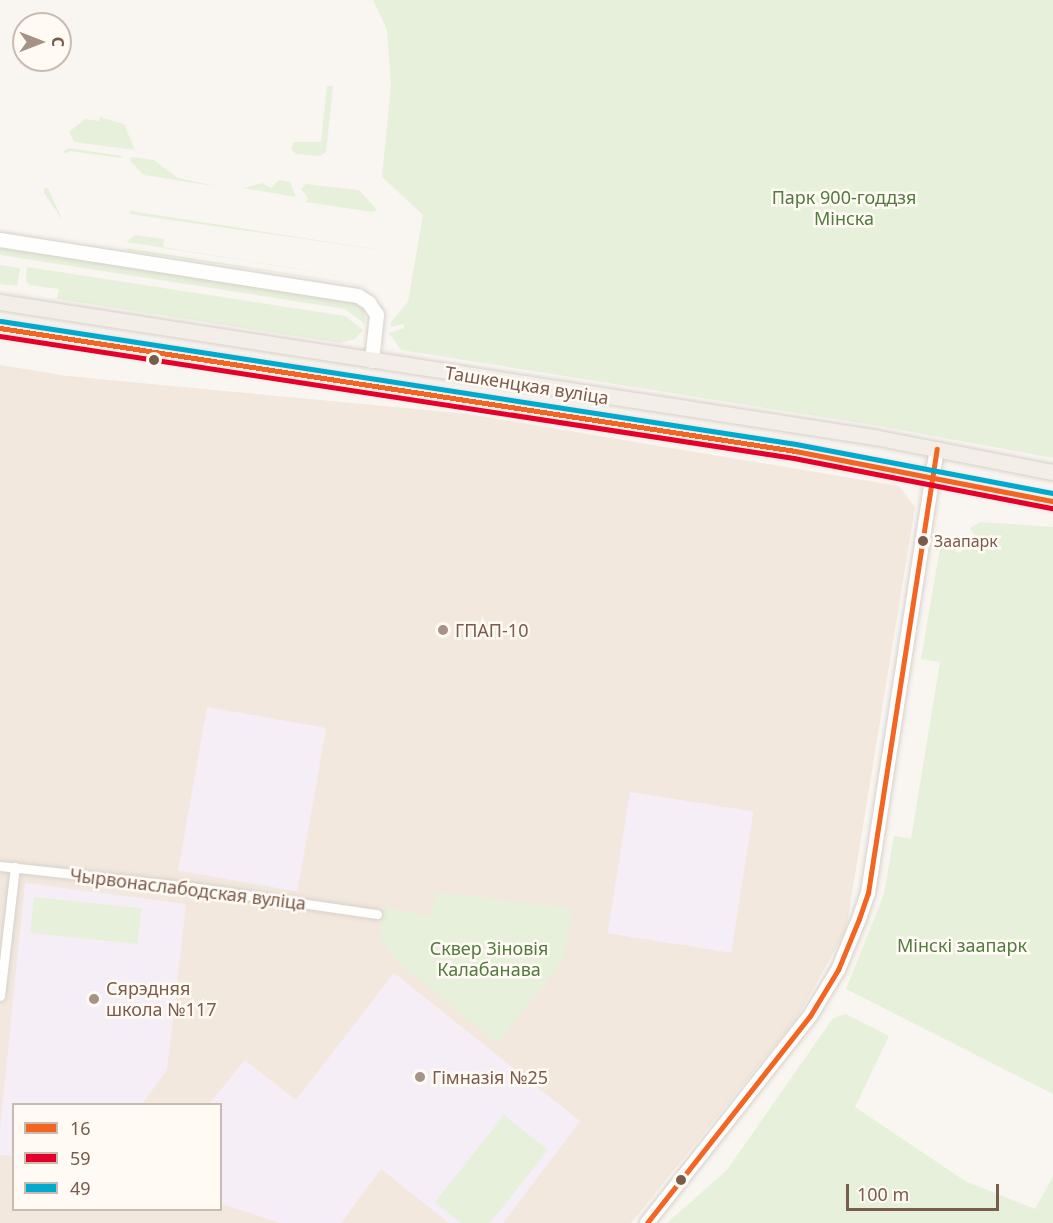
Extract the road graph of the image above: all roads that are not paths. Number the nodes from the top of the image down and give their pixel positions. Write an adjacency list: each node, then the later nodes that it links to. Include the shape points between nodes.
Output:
1 (0, 240): 4 (main road, via 358,296 369,303 376,315)
2 (0, 302): 4 (main road, Ташкенцкая вуліца)
3 (0, 328): 5 (main road, Ташкенцкая вуліца)
4 (372, 361): 5 (main road); 6 (main road, Ташкенцкая вуліца)
5 (367, 386): 8 (main road, Ташкенцкая вуліца, via 795,451)
6 (938, 449): 7 (main road, Ташкенцкая вуліца); 8 (main road)
7 (1053, 472)
8 (932, 477): 9 (main road, Ташкенцкая вуліца); 14 (main road, via 868,893 859,919 838,969 810,1016)
9 (1053, 501)
10 (0, 866): 11 (street, Чырвонаслабодская вуліца)
11 (15, 867): 12 (street, Чырвонаслабодская вуліца); 13 (street)
12 (377, 914)
13 (0, 996)
14 (647, 1223)

